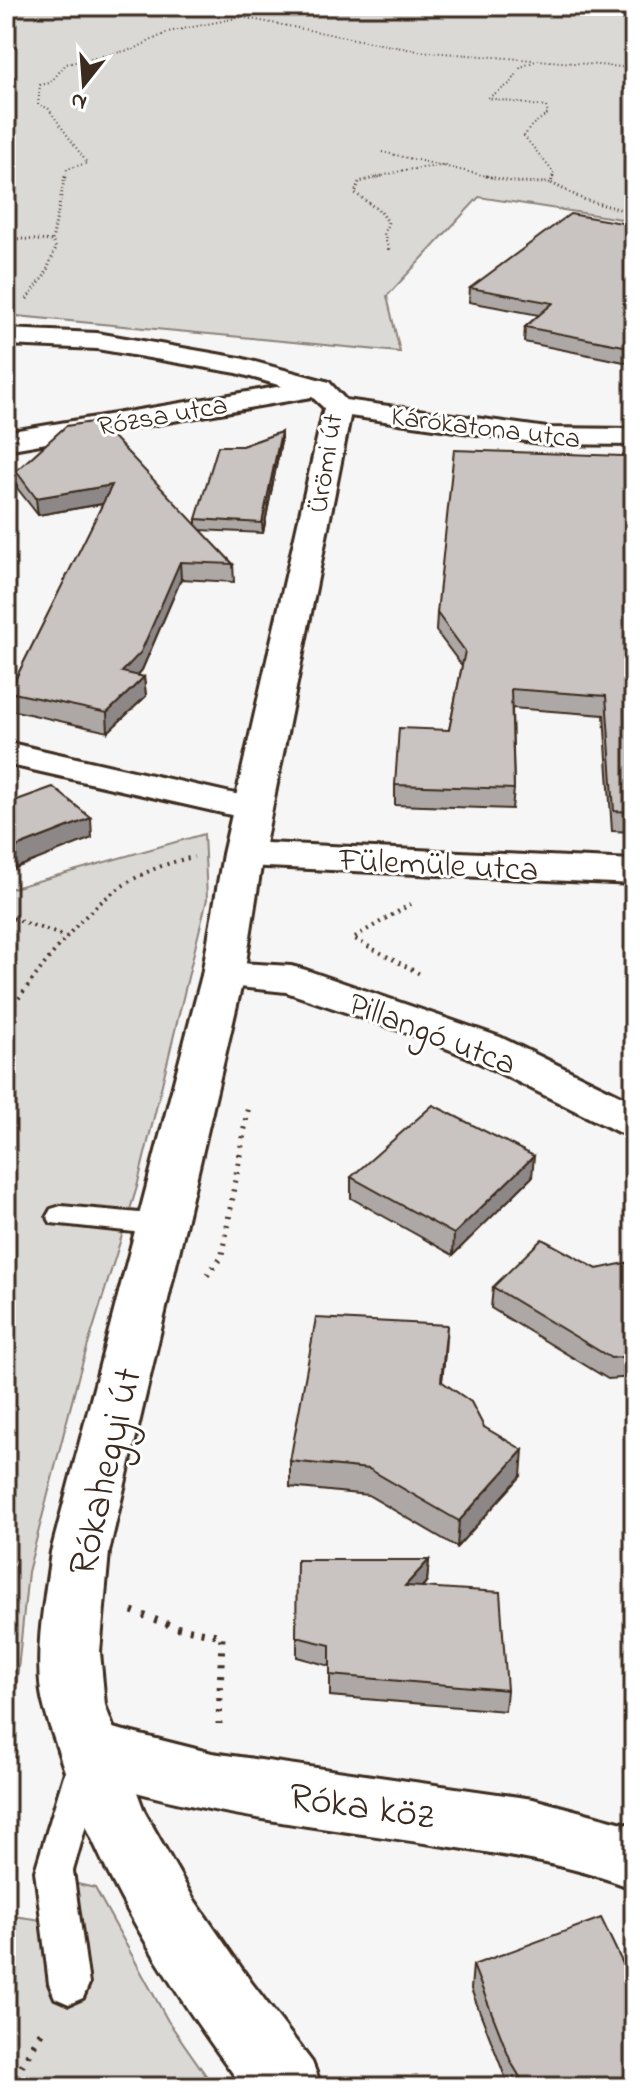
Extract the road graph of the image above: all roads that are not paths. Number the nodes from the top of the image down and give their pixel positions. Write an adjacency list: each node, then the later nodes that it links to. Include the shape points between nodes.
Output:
1 (8, 337): 2 (street, Ürömi út, via 126,345 265,371)
2 (328, 397): 3 (street, Kárókatona utca, via 547,436); 4 (street, Rózsa utca); 6 (street, Ürömi út)
3 (634, 437)
4 (6, 441)
5 (6, 753): 6 (street, Fülemüle utca)
6 (248, 832): 7 (street, Fülemüle utca); 8 (street, Rókahegyi út)
7 (634, 872)
8 (223, 975): 9 (street, Pillangó utca, via 291,979 431,1026); 11 (street, Rókahegyi út)
9 (634, 1121)
10 (61, 1216): 11 (lane)
11 (162, 1225): 12 (street, Rókahegyi út, via 80,1552 69,1639 71,1689)
12 (89, 1750): 13 (street, Róka köz, via 212,1782 533,1829); 14 (lane, via 54,1871); 15 (street, Rókahegyi út, via 143,1873 219,1998)
13 (634, 1858)
14 (69, 1984)
15 (287, 2087)

